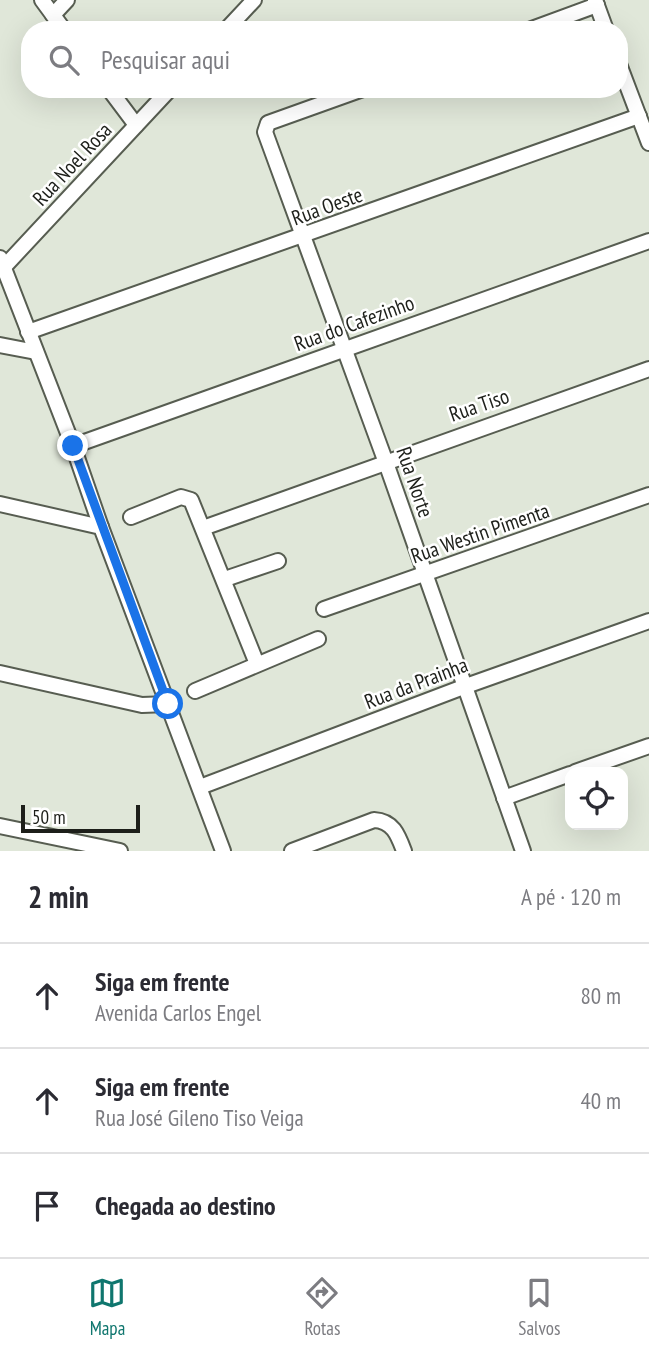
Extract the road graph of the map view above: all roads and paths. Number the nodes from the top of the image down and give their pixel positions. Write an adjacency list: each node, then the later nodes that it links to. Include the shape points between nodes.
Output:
1 (41, 0): 5 (street)
2 (66, 0): 5 (street)
3 (254, 0): 7 (street)
4 (596, 3): 8 (street); 9 (street)
5 (53, 15): 6 (street)
6 (57, 21)
7 (234, 21)
8 (551, 21)
9 (603, 21)
10 (628, 87): 14 (street)
11 (116, 98): 15 (street)
12 (162, 98): 15 (street, Rua Noel Rosa)
13 (338, 98): 17 (street, Rua Norte, via 265,127)
14 (639, 116): 16 (street); 17 (street, Rua Oeste)
15 (136, 125): 19 (street, Rua Noel Rosa)
16 (649, 143)
17 (305, 236): 20 (street, Rua Oeste); 22 (street, Rua Norte)
18 (649, 241): 22 (street, Rua do Cafezinho)
19 (2, 262): 20 (street)
20 (29, 332): 23 (street)
21 (0, 345): 23 (street)
22 (344, 349): 25 (street, Rua do Cafezinho); 26 (street, Rua Norte)
23 (36, 352): 25 (street)
24 (649, 369): 26 (street, Rua Tiso)
25 (73, 446): 30 (street)
26 (385, 460): 31 (street, Rua Tiso); 33 (street, Rua Norte)
27 (649, 495): 33 (street, Rua Westin Pimenta)
28 (0, 505): 30 (street)
29 (131, 516): 31 (street, via 186,496)
30 (101, 527): 42 (street)
31 (203, 528): 34 (street)
32 (278, 561): 34 (street)
33 (425, 574): 35 (street, Rua Westin Pimenta); 40 (street, Rua Norte)
34 (225, 579): 38 (street)
35 (324, 609)
36 (649, 621): 40 (street, Rua da Prainha)
37 (318, 639): 38 (street)
38 (257, 664): 41 (street)
39 (0, 673): 42 (street, via 142,705)
40 (466, 686): 46 (street, Rua da Prainha); 47 (street, Rua Norte)
41 (195, 691)
42 (168, 704): 46 (street)
43 (649, 746): 44 (street)
44 (590, 767)
45 (565, 776): 47 (street)
46 (200, 787): 50 (street)
47 (504, 798): 53 (street, Rua Norte)
48 (0, 826): 49 (street)
49 (120, 851)
50 (223, 851)
51 (292, 851): 52 (street, via 374,820 393,828)
52 (404, 851)
53 (523, 851)

